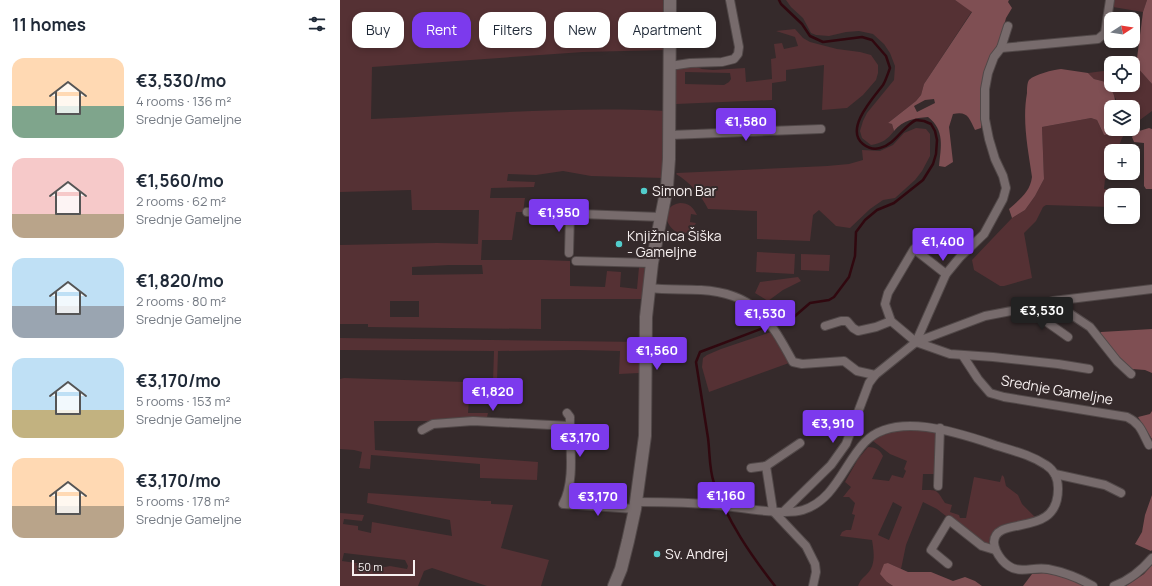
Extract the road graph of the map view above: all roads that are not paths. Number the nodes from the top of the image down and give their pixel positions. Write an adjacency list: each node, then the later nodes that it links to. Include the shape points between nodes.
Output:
1 (670, 0): 6 (street)
2 (730, 0): 6 (street, via 739,47 734,59)
3 (1110, 0): 5 (street, via 1105,33 1098,39)
4 (1008, 26): 5 (street)
5 (1001, 48): 15 (street, via 994,57 988,73 985,88 985,119 988,139 1006,188 1003,200 984,234)
6 (670, 66): 8 (street)
7 (821, 129): 8 (street)
8 (670, 135): 11 (street, via 669,172)
9 (528, 212): 10 (street)
10 (570, 214): 11 (street); 12 (street)
11 (661, 217): 14 (street)
12 (569, 252)
13 (576, 261): 14 (street)
14 (652, 264): 16 (street)
15 (946, 274): 20 (street, via 914,249 888,293 885,304); 23 (street)
16 (649, 288): 27 (street, via 718,291 735,295 760,311 793,362 802,364 844,360 857,370); 39 (street, via 645,333 645,436)
17 (1152, 289): 18 (street)
18 (1058, 301): 19 (street); 26 (street, via 1066,311 1090,327 1117,361)
19 (1027, 308): 22 (street); 23 (street, via 985,316)
20 (891, 322): 21 (street, via 858,331 847,321); 23 (street, Srednje Gameljne)
21 (825, 326)
22 (1068, 337)
23 (916, 342): 24 (street, Srednje Gameljne); 27 (street)
24 (963, 356): 25 (street, Srednje Gameljne, via 993,357); 33 (street, Srednje Gameljne, via 990,393 1127,417 1139,426)
25 (1089, 369)
26 (1131, 374)
27 (876, 375): 41 (street, via 869,383 846,444 831,466)
28 (567, 413): 29 (street, via 570,417)
29 (570, 426): 31 (street, via 473,421 434,424); 39 (street, via 571,472 567,497 563,504)
30 (940, 428): 36 (street, via 1032,457 1048,466); 37 (street); 41 (street, via 906,426 890,428 873,435 861,447 830,491 814,505)
31 (422, 430)
32 (800, 443): 34 (street)
33 (1148, 446)
34 (766, 466): 35 (street); 40 (street)
35 (752, 468)
36 (1055, 474): 38 (street, via 1105,485); 42 (street, via 1058,496 1051,512 1036,523 1004,528 994,538)
37 (938, 486)
38 (1121, 493)
39 (636, 505): 40 (street, via 717,505); 45 (street)
40 (773, 511): 41 (street); 46 (street, via 806,546 815,564)
41 (784, 512)
42 (995, 550): 44 (street, via 982,546 949,520 931,550); 47 (street, via 1006,564 1016,570 1046,569 1068,574)
43 (1152, 558): 48 (street, via 1143,569 1125,582)
44 (948, 564)
45 (615, 586)
46 (813, 586)
47 (1093, 586)
48 (1114, 586)

